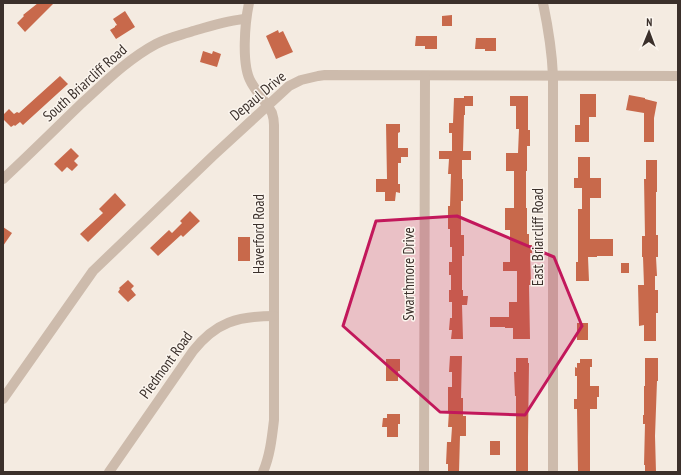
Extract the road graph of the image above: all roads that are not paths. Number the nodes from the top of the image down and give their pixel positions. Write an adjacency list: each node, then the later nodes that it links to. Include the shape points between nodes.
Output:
1 (249, 3): 3 (street, Haverford Road)
2 (543, 3): 5 (street, East Briarcliff Road)
3 (246, 19): 7 (street, Haverford Road, via 247,72 250,81); 8 (street, South Briarcliff Road, via 215,24 156,43 108,79)
4 (425, 76): 5 (street, Depaul Drive); 7 (street, Depaul Drive, via 318,76 289,86); 13 (street, Swarthmore Drive)
5 (553, 76): 6 (street, Depaul Drive); 14 (street, East Briarcliff Road)
6 (678, 76)
7 (267, 105): 9 (street, Haverford Road, via 274,125); 10 (street, Depaul Drive, via 93,271)
8 (3, 179)
9 (274, 316): 11 (street, Piedmont Road, via 235,320 203,339); 12 (street, Haverford Road, via 274,420)
10 (3, 399)
11 (109, 472)
12 (263, 472)
13 (424, 472)
14 (553, 472)

